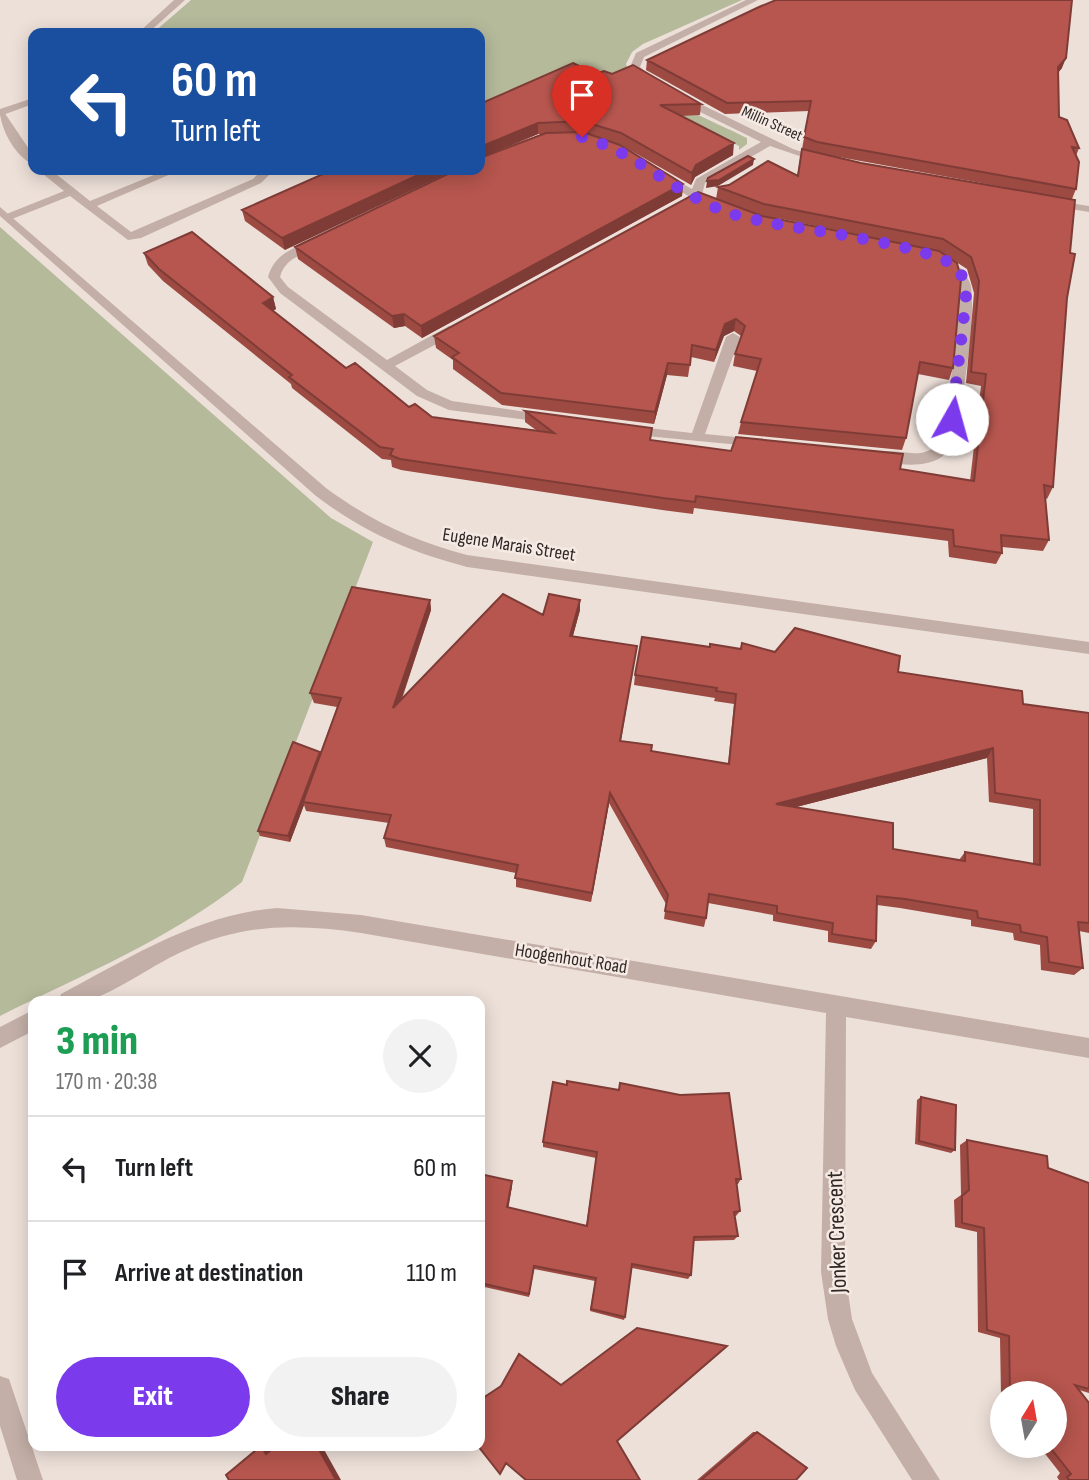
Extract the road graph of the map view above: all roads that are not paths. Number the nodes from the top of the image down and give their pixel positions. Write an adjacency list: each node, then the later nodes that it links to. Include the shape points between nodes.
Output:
1 (180, 0): 3 (street)
2 (753, 0): 6 (street, Millin Street, via 649,49 635,67 664,90)
3 (148, 28)
4 (28, 103): 5 (street)
5 (0, 113): 8 (street, via 22,137 18,145)
6 (769, 142): 7 (street, Millin Street); 17 (street, via 700,181)
7 (789, 151): 9 (street); 10 (street, Millin Street)
8 (28, 156)
9 (777, 158)
10 (832, 164)
11 (648, 169): 17 (street)
12 (50, 175): 15 (street)
13 (163, 175): 19 (street)
14 (263, 175): 19 (street, via 138,235 121,233)
15 (71, 192): 19 (street); 22 (street)
16 (722, 192): 17 (street)
17 (690, 199): 21 (street)
18 (1035, 200): 20 (street)
19 (88, 206)
20 (1089, 209)
21 (728, 212)
22 (4, 214): 33 (street, Eugene Marais Street, via 321,492 365,526 391,539 467,561)
23 (325, 238): 27 (street, via 286,257 275,271 277,285)
24 (922, 253): 32 (street, via 956,268 965,285 948,439 941,450 917,459)
25 (468, 322): 27 (street)
26 (733, 337): 30 (street)
27 (386, 366): 28 (street, via 422,393 449,405)
28 (566, 423)
29 (614, 429): 30 (street)
30 (697, 438): 31 (street)
31 (776, 446)
32 (868, 455)
33 (1089, 648)
34 (78, 996): 35 (street, Hoogenhout Road, via 194,937 229,925 282,917 361,924)
35 (836, 1003): 38 (street, Hoogenhout Road); 41 (street, Jonker Crescent, via 834,1272 839,1310 846,1343 864,1385)
36 (28, 1023): 37 (street)
37 (0, 1038)
38 (1089, 1048)
39 (0, 1388): 40 (street)
40 (30, 1480)
41 (927, 1480)

